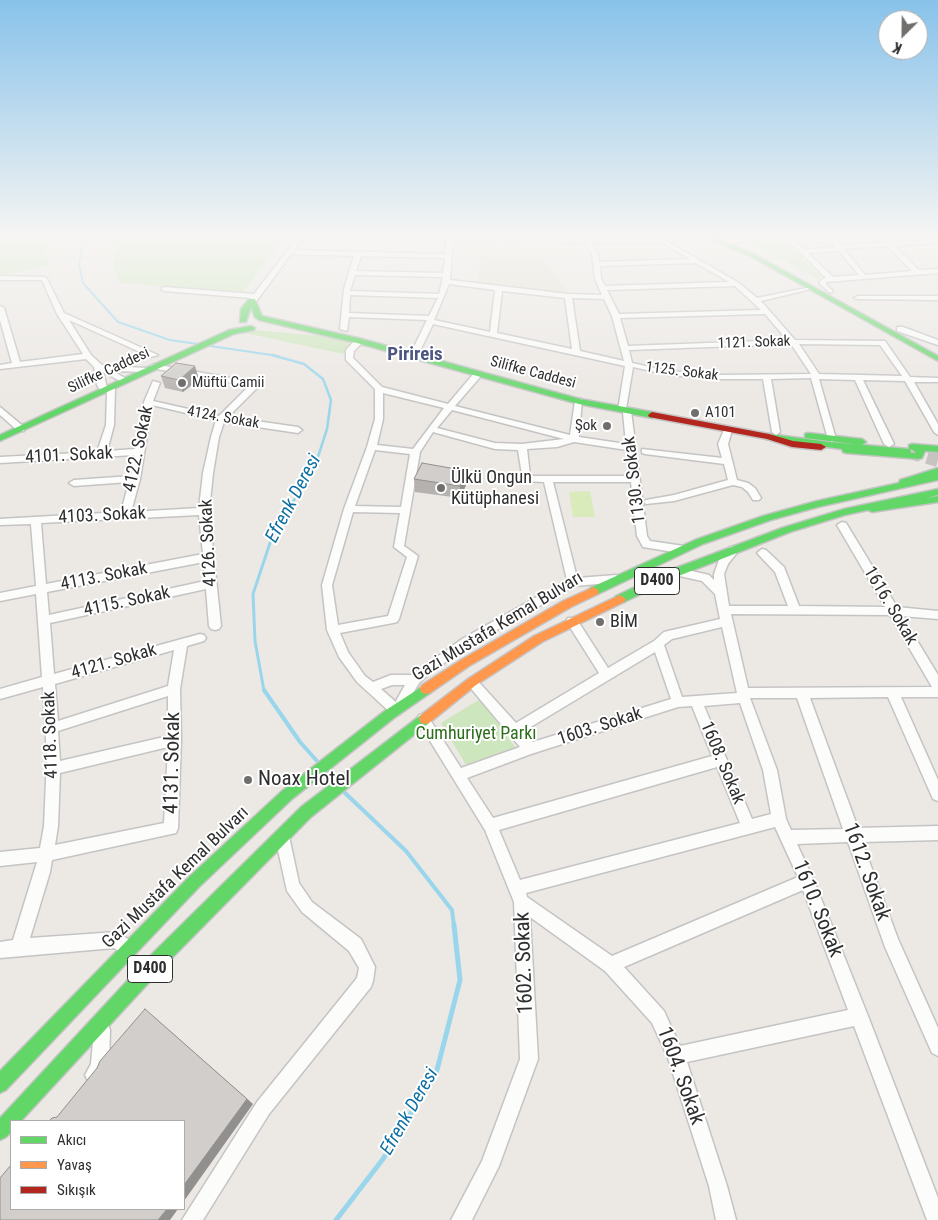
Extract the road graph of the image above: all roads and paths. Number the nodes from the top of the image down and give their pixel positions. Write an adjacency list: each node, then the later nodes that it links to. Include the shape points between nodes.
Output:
1 (347, 293): 23 (street)
2 (52, 294): 22 (street)
3 (213, 294): 16 (street)
4 (256, 294): 16 (street)
5 (377, 294): 13 (street)
6 (498, 294): 29 (street)
7 (550, 294): 14 (street)
8 (605, 294): 15 (street, 1130. Sokak)
9 (749, 294): 19 (street)
10 (783, 294): 19 (street)
11 (820, 294): 38 (main road)
12 (835, 294): 28 (main road)
13 (442, 296): 25 (street)
14 (568, 296): 15 (street); 35 (street)
15 (606, 297): 24 (street, 1130. Sokak)
16 (253, 298): 26 (main road); 26 (main road, via 245,309)
17 (858, 298): 18 (street)
18 (938, 298)
19 (756, 300): 21 (street)
20 (0, 308): 39 (street)
21 (765, 312): 24 (street); 31 (street)
22 (61, 314): 36 (street); 42 (street)
23 (346, 315): 25 (street, 1125. Sokak); 27 (street)
24 (616, 316): 33 (street, 1130. Sokak)
25 (431, 320): 29 (street, 1125. Sokak); 37 (street)
26 (252, 322): 30 (main road, Silifke Caddesi); 42 (main road, Silifke Caddesi)
27 (344, 329)
28 (900, 329): 32 (street); 34 (main road)
29 (492, 335): 35 (street, 1125. Sokak)
30 (359, 341): 37 (main road, Silifke Caddesi); 53 (street, via 350,350 349,358)
31 (793, 342): 33 (street, 1121. Sokak); 45 (street, via 815,372); 48 (street, 1121. Sokak, via 882,343)
32 (938, 343)
33 (626, 348): 40 (street, 1130. Sokak)
34 (938, 350)
35 (576, 353): 40 (street, 1125. Sokak)
36 (88, 356): 39 (street); 41 (street)
37 (413, 356): 44 (main road, Silifke Caddesi)
38 (938, 359)
39 (18, 365): 43 (street)
40 (629, 365): 46 (street, 1125. Sokak, via 700,376); 57 (street, 1130. Sokak)
41 (98, 366): 42 (street, via 115,369); 50 (street); 52 (street, via 101,385)
42 (154, 366): 50 (main road, Silifke Caddesi); 51 (street, 4122. Sokak); 51 (street, 4122. Sokak); 59 (street, 4126. Sokak, via 255,385)
43 (0, 367)
44 (478, 374): 54 (main road, Silifke Caddesi); 56 (street)
45 (814, 376): 46 (street, 1125. Sokak); 47 (street, 1125. Sokak); 68 (street)
46 (767, 377): 65 (street)
47 (858, 377): 48 (street, 1125. Sokak); 69 (street)
48 (908, 379): 49 (street, 1125. Sokak); 64 (street)
49 (938, 380)
50 (124, 381): 52 (main road, Silifke Caddesi)
51 (156, 383): 55 (street, 4122. Sokak)
52 (108, 388): 60 (main road, Silifke Caddesi); 78 (street, via 110,425)
53 (379, 389): 56 (street); 70 (street, via 379,419)
54 (580, 401): 57 (main road, Silifke Caddesi); 67 (street)
55 (148, 402): 59 (street, 4124. Sokak); 76 (street, 4122. Sokak)
56 (450, 406): 61 (street); 67 (street)
57 (624, 411): 63 (main road, Silifke Caddesi); 72 (street, 1130. Sokak)
58 (1, 412): 60 (street)
59 (222, 419): 62 (street, 4124. Sokak); 94 (street, 4126. Sokak, via 208,473)
60 (21, 429): 66 (main road, Silifke Caddesi)
61 (431, 429): 71 (street, via 495,446); 77 (street)
62 (298, 430)
63 (728, 430): 65 (main road, Silifke Caddesi); 80 (street, via 723,444)
64 (938, 432)
65 (773, 434): 68 (main road, Silifke Caddesi); 73 (main road, via 829,445)
66 (0, 438)
67 (574, 439): 71 (street); 72 (street)
68 (832, 439): 69 (main road, Silifke Caddesi)
69 (889, 444): 73 (main road, Silifke Caddesi)
70 (372, 447): 77 (street); 92 (street)
71 (522, 447): 83 (street, via 526,479)
72 (632, 448): 84 (street, 1130. Sokak)
73 (911, 449): 74 (main road, Silifke Caddesi)
74 (938, 450)
75 (645, 451): 80 (street)
76 (139, 452): 78 (street, 4101. Sokak); 85 (street, 4122. Sokak)
77 (415, 452): 93 (street)
78 (101, 455): 79 (street, 4101. Sokak)
79 (0, 460)
80 (729, 462): 86 (street)
81 (938, 471): 88 (main road)
82 (938, 477): 88 (main road, Gazi Mustafa Kemal Bulvarı / D400)
83 (548, 479): 84 (street); 105 (street)
84 (634, 479): 99 (street, 1130. Sokak, via 642,536 647,544)
85 (135, 480): 87 (street); 95 (street, 4122. Sokak)
86 (733, 482): 89 (street, via 752,490); 91 (street)
87 (74, 483)
88 (877, 490): 99 (main road, Gazi Mustafa Kemal Bulvarı / D400, via 767,518)
89 (756, 498)
90 (937, 499): 100 (main road, Gazi Mustafa Kemal Bulvarı / D400, via 844,512)
91 (649, 502)
92 (349, 508): 93 (street); 117 (street, via 327,586)
93 (404, 510): 117 (street, via 399,547 413,556 393,619)
94 (204, 512): 95 (street, 4103. Sokak); 102 (street, 4126. Sokak)
95 (125, 515): 96 (street, 4103. Sokak)
96 (36, 520): 97 (street, 4103. Sokak); 107 (street, 4118. Sokak)
97 (0, 522)
98 (842, 525): 111 (street, 1616. Sokak)
99 (680, 549): 104 (main road, Gazi Mustafa Kemal Bulvarı / D400)
100 (734, 549): 103 (main road, Gazi Mustafa Kemal Bulvarı / D400); 108 (street, via 719,574)
101 (762, 553): 110 (street, via 780,570)
102 (208, 557): 106 (street, 4126. Sokak); 107 (street, 4113. Sokak)
103 (677, 572): 108 (street, via 705,578); 115 (main road, Gazi Mustafa Kemal Bulvarı / D400)
104 (616, 579): 105 (street); 135 (main road, Gazi Mustafa Kemal Bulvarı / D400, via 531,623)
105 (573, 582): 122 (street, via 466,642)
106 (210, 584): 114 (street, 4115. Sokak); 116 (street, 4126. Sokak)
107 (42, 589): 109 (street, 4113. Sokak); 114 (street, 4118. Sokak)
108 (720, 592): 113 (street, 1610. Sokak)
109 (0, 597)
110 (795, 611): 111 (street); 113 (street)
111 (895, 611): 112 (street); 125 (street, 1616. Sokak)
112 (938, 615)
113 (726, 616): 120 (street, via 668,635); 132 (street, 1610. Sokak)
114 (44, 620): 123 (street, 4118. Sokak)
115 (572, 621): 121 (street); 124 (main road, Gazi Mustafa Kemal Bulvarı / D400)
116 (215, 626)
117 (333, 630): 126 (street, via 343,654)
118 (200, 638): 119 (street, 4121. Sokak)
119 (181, 644): 123 (street, 4121. Sokak); 127 (street, 4131. Sokak)
120 (658, 644): 121 (street); 134 (street)
121 (606, 674): 138 (street)
122 (415, 680): 126 (street, via 391,680); 135 (street)
123 (49, 681): 129 (street, 4121. Sokak); 137 (street, 4118. Sokak)
124 (472, 682): 136 (main road, Gazi Mustafa Kemal Bulvarı / D400); 138 (street)
125 (938, 686)
126 (371, 688): 135 (street)
127 (174, 689): 137 (street); 139 (street, 4131. Sokak)
128 (938, 692): 131 (street, 1603. Sokak)
129 (0, 694)
130 (802, 694): 131 (street, 1603. Sokak); 132 (street, 1603. Sokak); 149 (street, 1612. Sokak)
131 (893, 694): 144 (street)
132 (744, 696): 133 (street, 1603. Sokak); 145 (street, 1610. Sokak, via 770,770)
133 (696, 701): 134 (street, 1603. Sokak); 141 (street, 1608. Sokak)
134 (678, 702): 140 (street, 1603. Sokak)
135 (395, 710): 157 (main road, Gazi Mustafa Kemal Bulvarı / D400, via 287,795)
136 (423, 718): 143 (street, 1602. Sokak); 150 (main road, Gazi Mustafa Kemal Bulvarı / D400, via 306,812)
137 (52, 728): 142 (street, 4118. Sokak)
138 (515, 730): 140 (street)
139 (175, 740): 142 (street); 152 (street, 4131. Sokak, via 171,828)
140 (530, 749): 143 (street, 1603. Sokak)
141 (720, 760): 146 (street); 147 (street, 1608. Sokak)
142 (53, 769): 152 (street, 4118. Sokak, via 52,826)
143 (459, 775): 146 (street, 1602. Sokak)
144 (938, 795)
145 (779, 819): 147 (street); 151 (street, 1610. Sokak)
146 (490, 826): 155 (street, 1602. Sokak)
147 (748, 826): 155 (street)
148 (938, 833): 149 (street)
149 (852, 834): 151 (street); 162 (street, 1612. Sokak, via 891,941)
150 (282, 836): 161 (main road, Gazi Mustafa Kemal Bulvarı / D400); 169 (street, via 292,886 308,907 355,945 367,967 365,981 263,1108)
151 (788, 837): 154 (street, 1610. Sokak)
152 (46, 854): 153 (street, 4131. Sokak); 156 (street, 4118. Sokak)
153 (0, 859)
154 (807, 881): 159 (street); 160 (street, 1610. Sokak)
155 (519, 894): 159 (street, 1604. Sokak); 170 (street, 1602. Sokak, via 529,1060 490,1166)
156 (19, 946): 157 (street, via 117,940); 158 (street)
157 (128, 949): 164 (main road, Gazi Mustafa Kemal Bulvarı / D400)
158 (0, 950)
159 (611, 965): 163 (street, 1604. Sokak, via 658,1017)
160 (860, 1016): 163 (street); 172 (street, 1610. Sokak)
161 (103, 1019): 165 (street, via 100,1067); 167 (main road, Gazi Mustafa Kemal Bulvarı / D400)
162 (938, 1047)
163 (676, 1056): 171 (street, 1604. Sokak)
164 (0, 1084)
165 (82, 1090)
166 (10, 1120): 168 (main road, Gazi Mustafa Kemal Bulvarı / D400)
167 (10, 1120)
168 (0, 1131)
169 (192, 1220)
170 (461, 1220)
171 (726, 1220)
172 (937, 1220)

